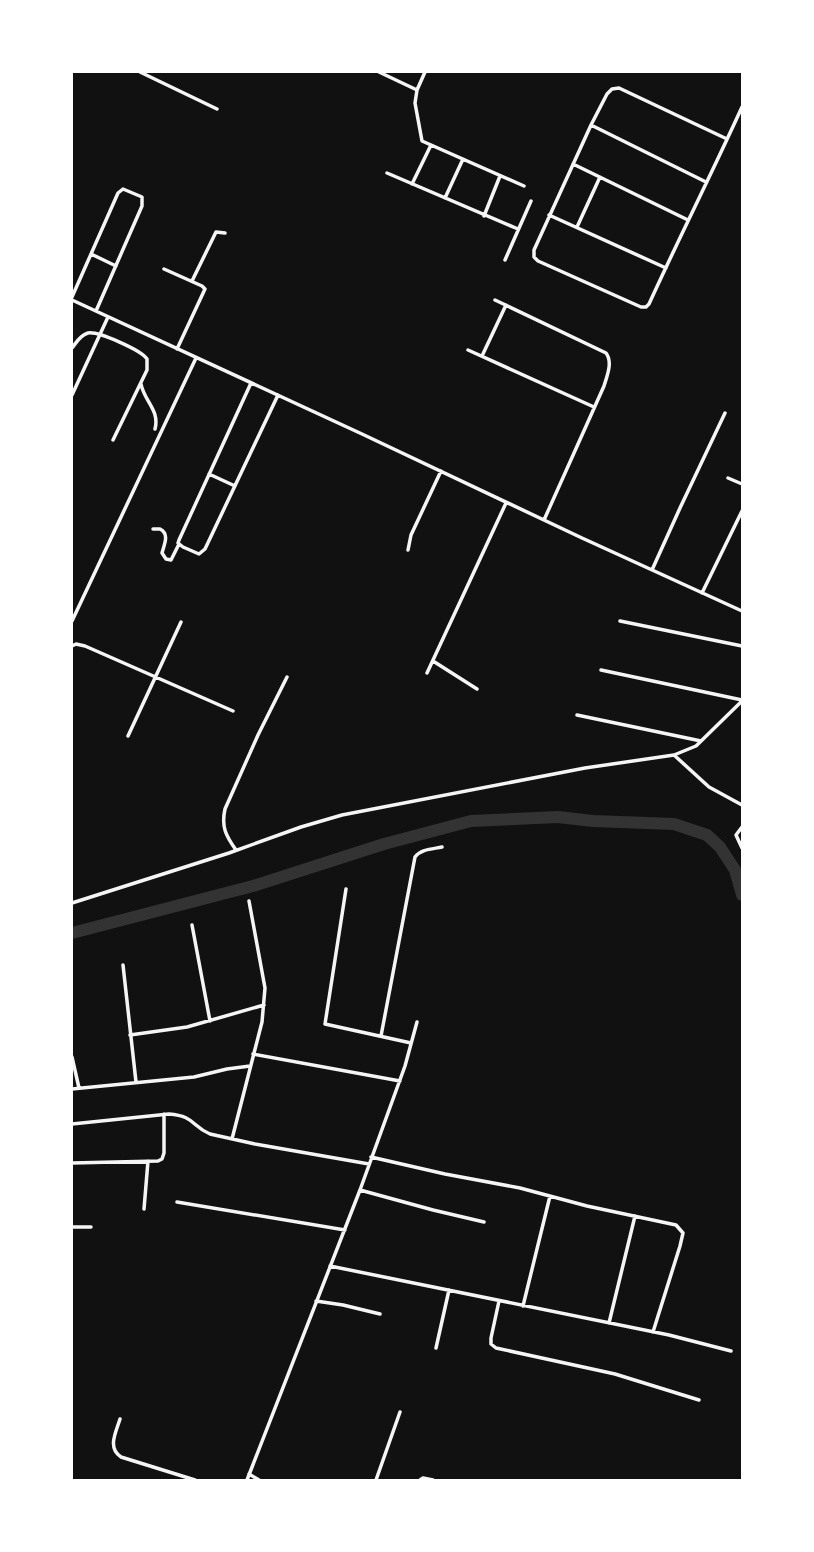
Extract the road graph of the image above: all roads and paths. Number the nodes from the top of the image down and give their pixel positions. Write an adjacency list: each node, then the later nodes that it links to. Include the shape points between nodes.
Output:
1 (140, 72): 6 (street)
2 (379, 72): 4 (street)
3 (425, 72): 4 (street)
4 (417, 90): 10 (street, via 415,103 420,138)
5 (742, 107): 7 (street)
6 (217, 109)
7 (740, 115): 9 (street)
8 (591, 125): 9 (street, via 607,94 612,89 619,88); 12 (street); 16 (street)
9 (727, 139): 16 (street)
10 (431, 145): 11 (street); 17 (street)
11 (463, 159): 14 (street); 19 (street)
12 (573, 164): 15 (street); 21 (street)
13 (387, 173): 17 (street)
14 (500, 176): 18 (street); 22 (street)
15 (600, 177): 23 (street); 24 (street)
16 (706, 182): 23 (street)
17 (412, 184): 19 (street)
18 (524, 186)
19 (445, 198): 22 (street)
20 (531, 201): 25 (street)
21 (549, 215): 24 (street); 30 (street, via 534,250 534,257 544,264 646,308)
22 (484, 216): 25 (street)
23 (688, 220): 30 (street)
24 (577, 227): 30 (street)
25 (518, 230): 28 (street)
26 (225, 233): 32 (street, via 216,232)
27 (91, 254): 29 (street); 29 (street, via 118,193 123,189 128,190 142,197 143,201); 33 (street)
28 (505, 260)
29 (116, 266): 37 (street)
30 (666, 268)
31 (164, 269): 32 (street)
32 (192, 281): 41 (street, via 205,289)
33 (72, 297)
34 (72, 300): 37 (street)
35 (495, 300): 36 (street)
36 (506, 305): 43 (street); 49 (street, via 608,354 607,375)
37 (96, 312): 38 (street)
38 (108, 317): 39 (street); 41 (street)
39 (100, 335): 40 (street, via 84,334); 45 (street, via 145,356 148,364); 47 (street)
40 (72, 348)
41 (177, 349): 44 (street)
42 (468, 350): 43 (street)
43 (482, 356): 49 (street)
44 (196, 358): 46 (street); 68 (street)
45 (141, 382): 51 (street, via 144,394 155,411); 52 (street)
46 (251, 383): 48 (street); 54 (street)
47 (72, 395)
48 (278, 395): 53 (street); 57 (street)
49 (594, 407): 60 (street)
50 (725, 413): 64 (street)
51 (155, 429)
52 (113, 440)
53 (441, 472): 58 (street); 63 (street, via 411,535)
54 (209, 474): 57 (street); 62 (street)
55 (728, 478): 56 (street)
56 (742, 484)
57 (235, 486): 62 (street, via 204,551 199,554)
58 (506, 503): 60 (street); 72 (street)
59 (742, 511): 65 (street)
60 (544, 520): 64 (street)
61 (153, 528): 62 (street, via 165,533 166,540 162,553 166,559 171,560)
62 (179, 544)
63 (408, 550)
64 (652, 570): 65 (street)
65 (702, 593): 66 (street)
66 (742, 611)
67 (620, 620): 71 (street)
68 (72, 621)
69 (180, 622): 75 (street)
70 (72, 646): 75 (street, via 85,646)
71 (742, 646)
72 (433, 661): 74 (street); 77 (street)
73 (601, 670): 78 (street)
74 (427, 673)
75 (154, 677): 79 (street); 81 (street)
76 (287, 677): 88 (street, via 225,809 224,828)
77 (477, 689)
78 (742, 700): 82 (street)
79 (233, 711)
80 (577, 715): 82 (street)
81 (128, 736)
82 (701, 741): 83 (street, via 696,746)
83 (674, 755): 84 (street, via 708,787); 88 (street, via 585,768 342,815)
84 (742, 805)
85 (742, 827): 87 (street, via 736,835)
86 (442, 847): 98 (street, via 418,853 415,857)
87 (742, 848)
88 (236, 850): 91 (street)
89 (346, 889): 98 (street, via 325,1024)
90 (249, 901): 94 (street, via 265,988)
91 (72, 903)
92 (192, 925): 95 (street)
93 (122, 965): 97 (street)
94 (264, 1005): 95 (street); 100 (street)
95 (210, 1021): 97 (street)
96 (417, 1022): 99 (street)
97 (130, 1035): 104 (street)
98 (381, 1036): 99 (street)
99 (411, 1043): 103 (street)
100 (253, 1054): 102 (street); 103 (street)
101 (72, 1057): 105 (street)
102 (250, 1066): 104 (street, via 194,1076); 109 (street)
103 (400, 1081): 110 (street)
104 (136, 1082): 105 (street)
105 (78, 1088): 106 (street)
106 (72, 1089)
107 (164, 1114): 108 (street); 109 (street, via 182,1115 203,1131); 111 (street, via 162,1159)
108 (72, 1124)
109 (232, 1139): 113 (street)
110 (371, 1157): 113 (street); 115 (street)
111 (148, 1161): 112 (street); 117 (street)
112 (72, 1163)
113 (369, 1164): 114 (street)
114 (360, 1190): 119 (street); 122 (street)
115 (550, 1196): 118 (street); 127 (street)
116 (177, 1202): 122 (street)
117 (144, 1209)
118 (635, 1216): 129 (street); 130 (street, via 676,1225 681,1228 682,1233)
119 (484, 1222)
120 (72, 1227): 121 (street)
121 (91, 1227)
122 (345, 1230): 123 (street)
123 (330, 1266): 124 (street); 125 (street)
124 (449, 1290): 126 (street); 131 (street)
125 (316, 1301): 128 (street); 136 (street)
126 (499, 1301): 127 (street); 133 (street, via 491,1338 491,1344 496,1348 615,1374)
127 (523, 1306): 129 (street)
128 (380, 1314)
129 (609, 1323): 130 (street)
130 (653, 1332): 132 (street)
131 (436, 1348)
132 (731, 1351)
133 (699, 1400)
134 (400, 1412): 140 (street)
135 (120, 1419): 137 (street, via 114,1438 113,1448 116,1454)
136 (249, 1474): 138 (street); 139 (street)
137 (195, 1480)
138 (247, 1480)
139 (259, 1480)
140 (376, 1480)
141 (420, 1480): 142 (street)
142 (432, 1480)

